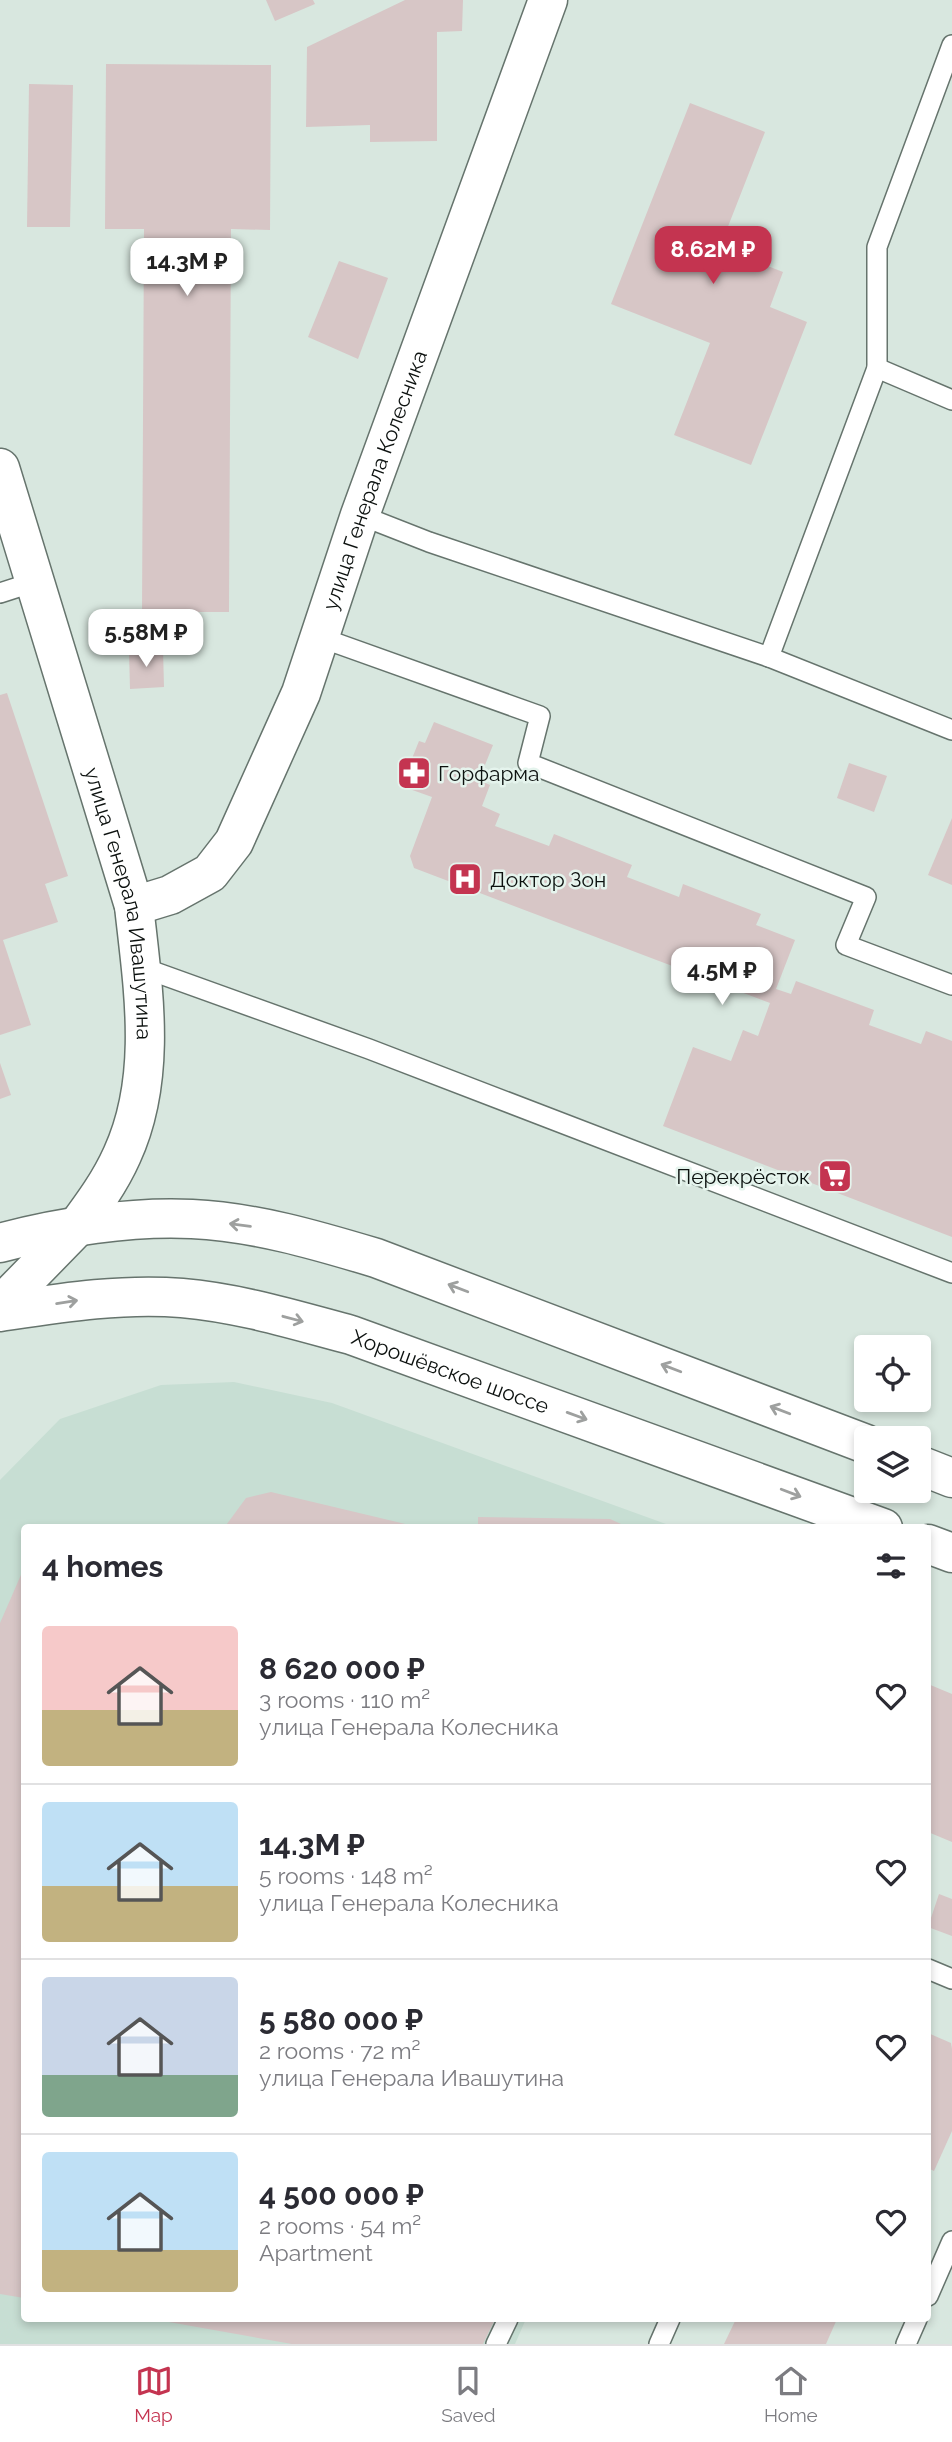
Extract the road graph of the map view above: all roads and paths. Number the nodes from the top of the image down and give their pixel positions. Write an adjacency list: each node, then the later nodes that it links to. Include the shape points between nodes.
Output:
1 (548, 0): 6 (street, улица Генерала Колесника)
2 (952, 45): 3 (lane, via 877,247)
3 (877, 368): 4 (lane); 9 (lane)
4 (952, 400)
5 (0, 468): 7 (street, улица Генерала Ивашутина)
6 (360, 515): 8 (street, улица Генерала Колесника); 9 (lane)
7 (17, 588): 11 (street, улица Генерала Ивашутина)
8 (319, 637): 11 (street, улица Генерала Колесника, via 301,693 234,842 210,873 170,895); 13 (lane, via 540,716 528,763 866,897 846,945)
9 (769, 657): 10 (lane)
10 (952, 730)
11 (134, 906): 12 (street, улица Генерала Ивашутина)
12 (141, 967): 14 (street, улица Генерала Ивашутина, via 146,1045 138,1111 105,1188); 16 (lane)
13 (952, 985)
14 (76, 1228): 15 (street); 17 (street, улица Генерала Ивашутина); 19 (street, one-way to 14, via 376,1258 307,1237 192,1219)
15 (0, 1243)
16 (952, 1273)
17 (0, 1306)
18 (0, 1312): 22 (street, Хорошёвское шоссе, one-way to 22, via 137,1297 181,1298 283,1316 351,1335)
19 (854, 1439)
20 (931, 1470): 21 (street)
21 (952, 1478)
22 (839, 1520): 23 (street, Хорошёвское шоссе)
23 (861, 1524)
24 (931, 1545): 25 (street)
25 (952, 1553)
26 (931, 1970): 27 (lane)
27 (952, 1979)
28 (952, 2241): 29 (lane)
29 (931, 2289)
30 (507, 2322): 33 (lane)
31 (669, 2322): 34 (lane)
32 (916, 2322): 35 (lane)
33 (496, 2344)
34 (659, 2344)
35 (906, 2344)

